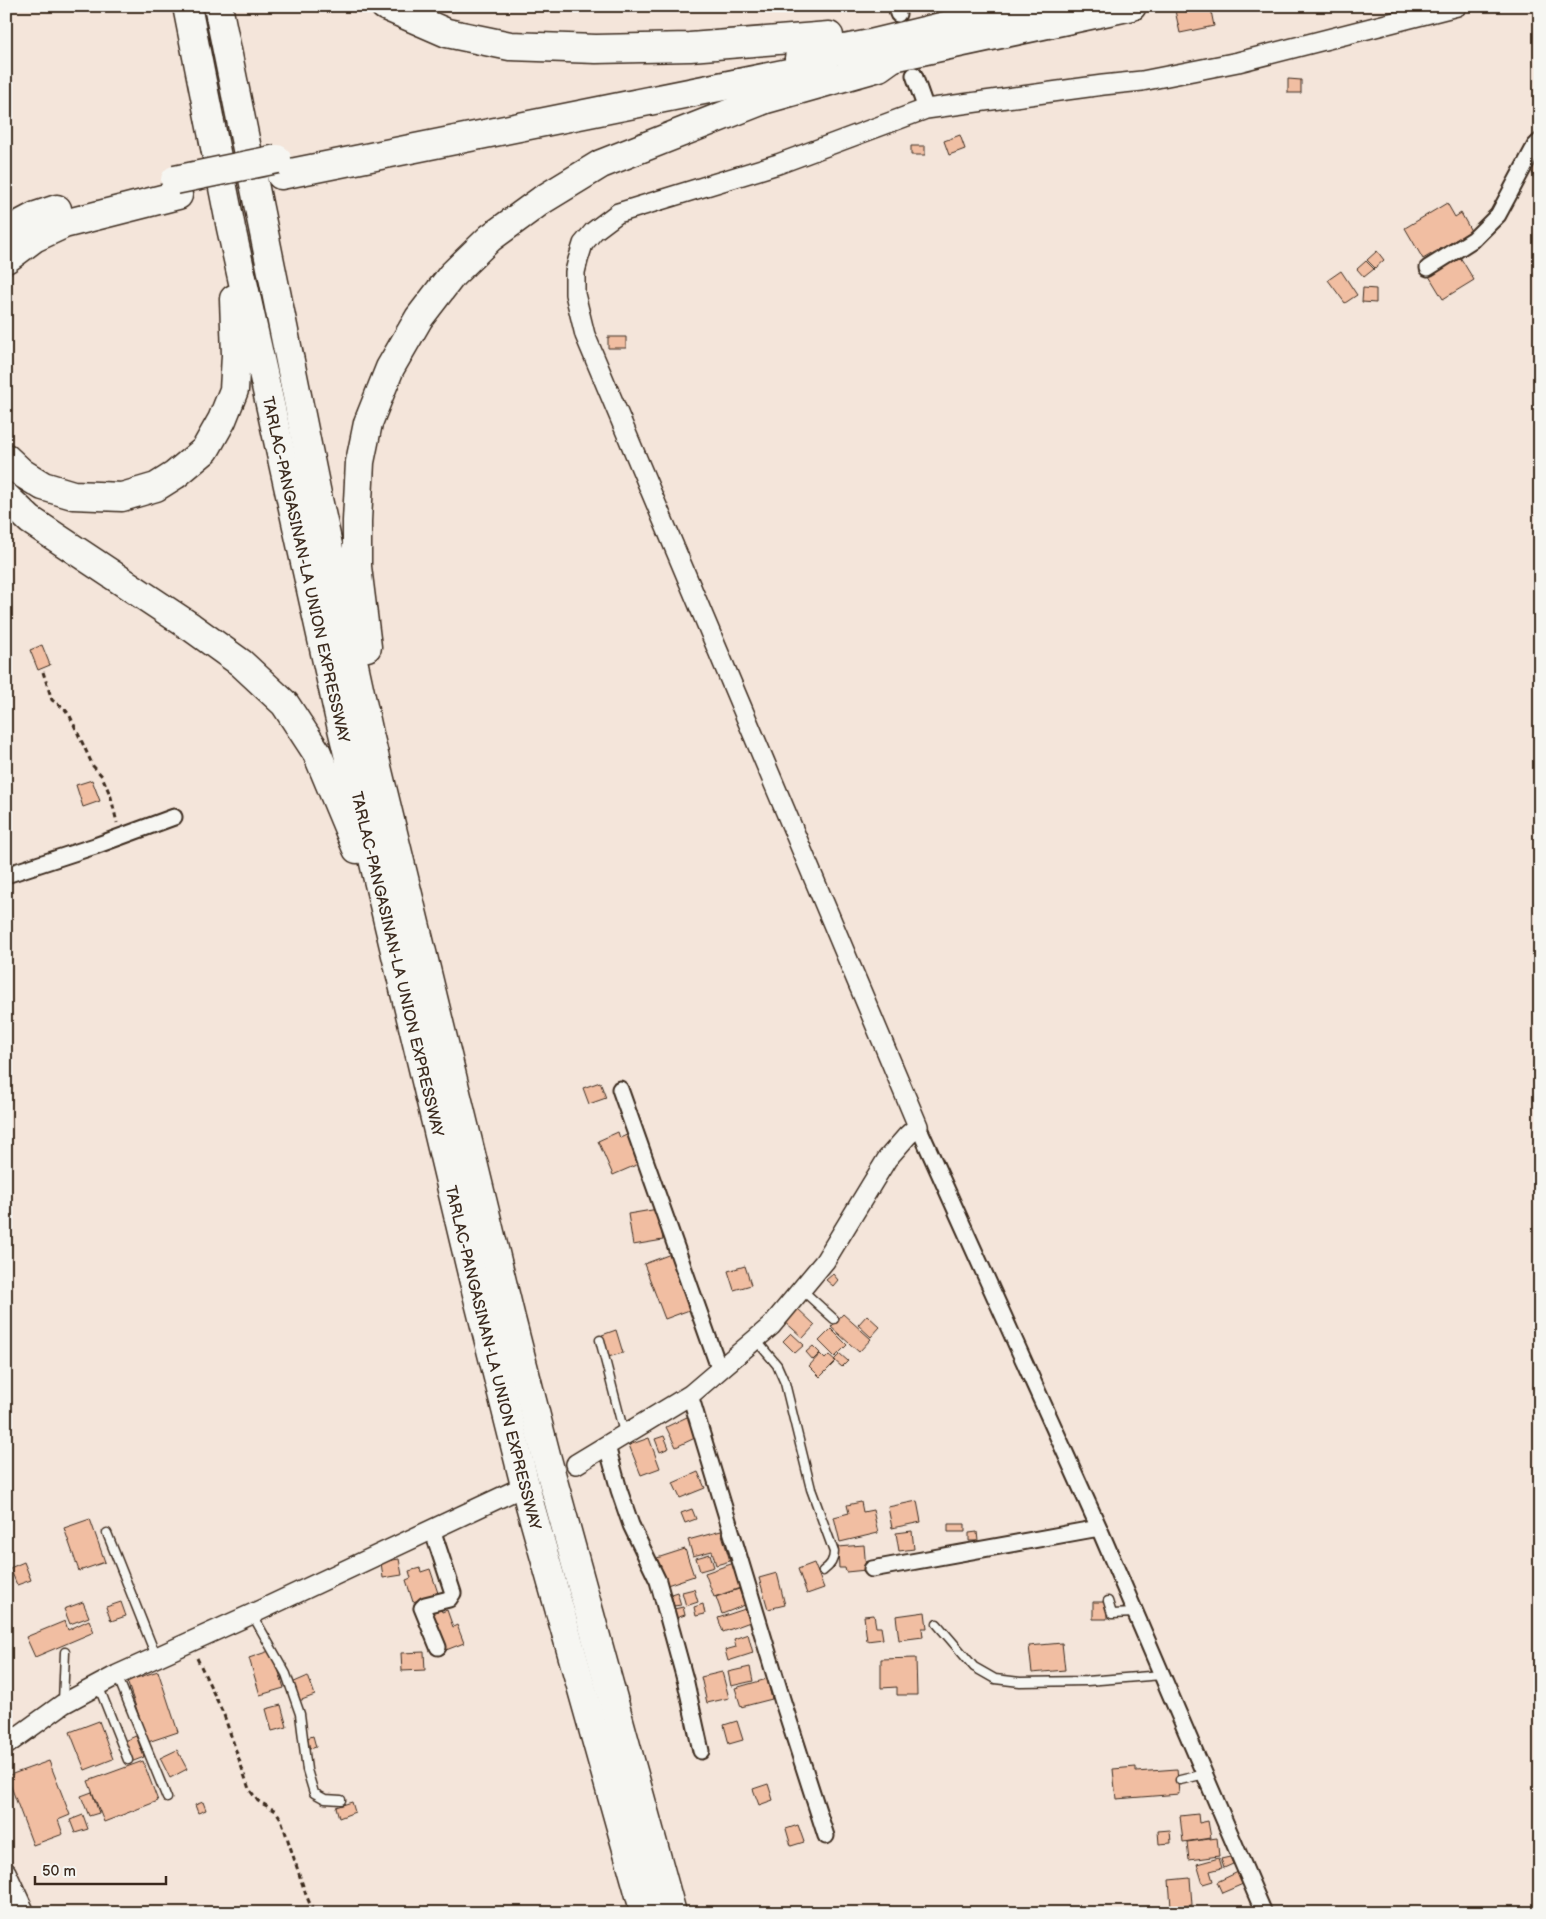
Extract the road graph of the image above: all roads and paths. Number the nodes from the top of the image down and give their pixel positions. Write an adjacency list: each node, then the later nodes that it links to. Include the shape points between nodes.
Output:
1 (187, 6): 12 (highway, TARLAC-PANGASINAN-LA UNION EXPRESSWAY)
2 (218, 6): 19 (highway, TARLAC-PANGASINAN-LA UNION EXPRESSWAY)
3 (386, 6): 7 (highway, via 447,33 510,46 596,49 690,47)
4 (1028, 6): 7 (highway)
5 (1132, 6): 7 (highway)
6 (1457, 6): 9 (street, via 1238,62 1158,78)
7 (895, 29): 11 (highway, bridge, via 860,46); 19 (highway, via 879,68 766,99 601,164 542,200 490,238 452,275 419,318 390,368 368,423 360,462 357,567 376,701)
8 (914, 75): 9 (street)
9 (926, 109): 25 (street, via 778,164 618,213 583,244 575,272 575,294 585,336)
10 (1540, 141): 15 (street, via 1498,215 1474,239)
11 (177, 187): 13 (highway, via 92,199 36,216); 14 (highway, via 64,224 34,238)
12 (231, 228): 16 (highway, via 236,355 234,390 205,450 156,487 122,497 98,498 43,486); 23 (highway, TARLAC-PANGASINAN-LA UNION EXPRESSWAY, via 338,716)
13 (6, 232)
14 (6, 258)
15 (1428, 268)
16 (6, 458)
17 (6, 497): 23 (highway, via 30,520 241,663 285,704 317,753 365,867)
18 (43, 672): 21 (path, via 52,700 70,716 93,766 102,776 116,816)
19 (369, 734): 65 (highway, TARLAC-PANGASINAN-LA UNION EXPRESSWAY, via 511,1319)
20 (174, 817): 21 (street)
21 (115, 839): 22 (street)
22 (6, 874)
23 (382, 894): 64 (highway, TARLAC-PANGASINAN-LA UNION EXPRESSWAY, via 530,1505)
24 (620, 1090): 30 (street)
25 (918, 1126): 26 (street, via 887,1159 825,1261); 36 (street)
26 (801, 1289): 27 (lane); 28 (street, via 771,1326)
27 (834, 1319)
28 (755, 1339): 30 (street); 40 (lane, via 776,1365 785,1383 811,1489 834,1552 830,1565)
29 (600, 1340): 32 (lane)
30 (719, 1368): 31 (street)
31 (690, 1395): 32 (street); 60 (street)
32 (625, 1435): 33 (street)
33 (607, 1446): 34 (street); 54 (street, via 631,1525 658,1581)
34 (576, 1464)
35 (514, 1491): 37 (street)
36 (1099, 1528): 39 (street); 42 (street)
37 (432, 1529): 43 (street); 46 (street, via 453,1593 449,1599 425,1604 422,1608)
38 (107, 1533): 48 (lane)
39 (872, 1569)
40 (823, 1572)
41 (1108, 1601): 42 (lane, via 1112,1614)
42 (1135, 1613): 49 (street)
43 (252, 1614): 45 (street); 59 (lane, via 286,1674 300,1714 307,1770 314,1793 325,1799)
44 (938, 1624): 49 (lane, via 974,1667 995,1679 1087,1681)
45 (190, 1641): 48 (street); 63 (path, via 224,1715 249,1789 258,1801 276,1811 281,1819)
46 (438, 1647)
47 (65, 1652): 52 (lane)
48 (156, 1656): 50 (street)
49 (1162, 1674): 56 (street)
50 (117, 1675): 51 (street); 58 (lane)
51 (98, 1685): 52 (street); 55 (lane)
52 (63, 1704): 53 (street)
53 (6, 1745)
54 (701, 1751)
55 (128, 1760)
56 (1205, 1774): 57 (lane); 66 (street)
57 (1180, 1780)
58 (167, 1798)
59 (341, 1800)
60 (826, 1836)
61 (6, 1872): 62 (street)
62 (25, 1913)
63 (314, 1913)
64 (645, 1913)
65 (672, 1913)
66 (1264, 1913)

